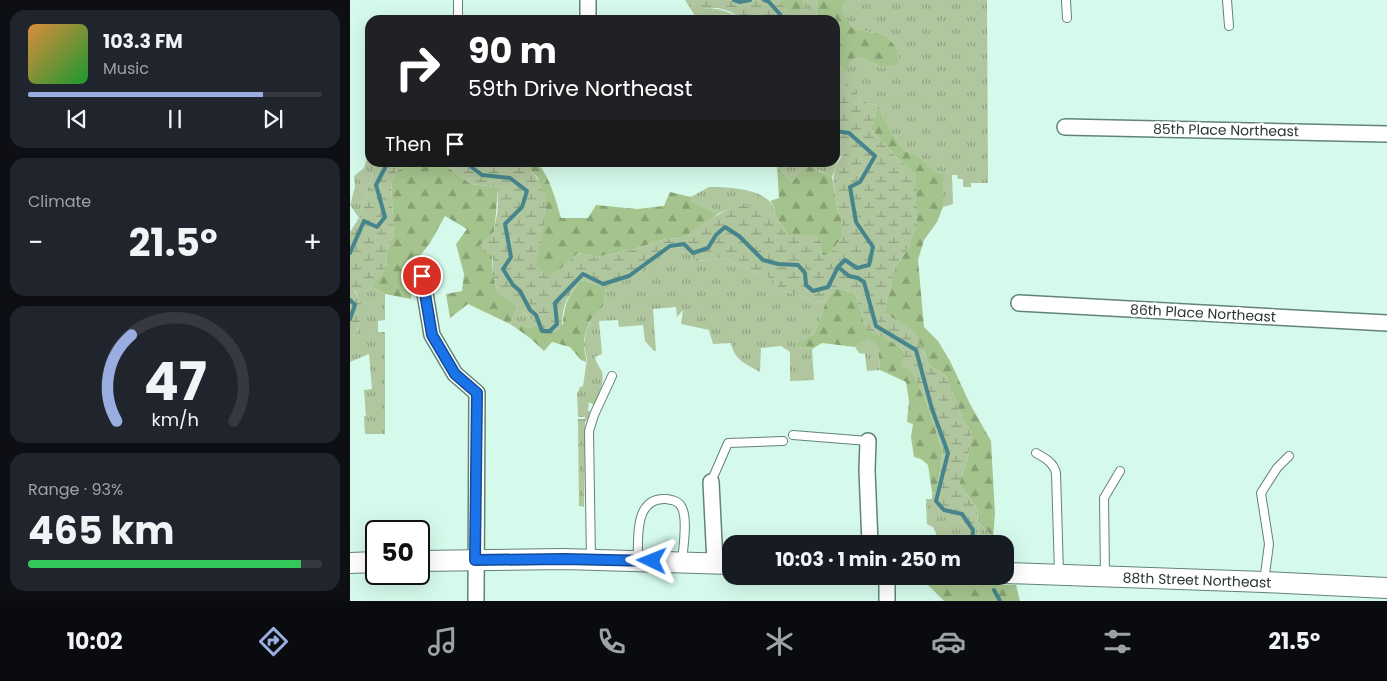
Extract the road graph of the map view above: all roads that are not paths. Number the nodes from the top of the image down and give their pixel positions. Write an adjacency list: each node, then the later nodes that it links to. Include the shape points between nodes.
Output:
1 (458, 0): 5 (lane)
2 (588, 0): 6 (street)
3 (1066, 0): 7 (lane)
4 (1227, 0): 8 (lane)
5 (458, 15)
6 (588, 15)
7 (1067, 18)
8 (1229, 26)
9 (1065, 127): 10 (street, 85th Place Northeast)
10 (1387, 134)
11 (422, 276): 24 (street, via 432,335 455,374 477,393)
12 (1019, 303): 13 (street, 86th Place Northeast)
13 (1387, 322)
14 (612, 376): 25 (lane, via 594,414 590,431)
15 (793, 435): 16 (lane)
16 (868, 441): 22 (street)
17 (783, 442): 21 (lane, via 728,444)
18 (1036, 453): 33 (lane, via 1055,467)
19 (1289, 456): 35 (lane, via 1261,493 1269,544)
20 (1120, 471): 34 (lane, via 1104,498)
21 (711, 482): 23 (street)
22 (870, 535)
23 (722, 557)
24 (475, 560): 25 (main road); 26 (main road); 38 (street)
25 (591, 560): 27 (main road)
26 (430, 561)
27 (638, 561): 30 (main road); 30 (lane, via 642,512 653,501 662,499 674,500 682,506)
28 (350, 562): 29 (main road)
29 (365, 562)
30 (682, 562): 31 (main road)
31 (722, 564)
32 (1014, 573): 33 (main road, 88th Street Northeast)
33 (1059, 575): 34 (main road, 88th Street Northeast)
34 (1105, 577): 35 (main road, 88th Street Northeast)
35 (1264, 582): 37 (main road, 88th Street Northeast)
36 (887, 585): 39 (street)
37 (1387, 588)
38 (476, 601)
39 (887, 601)

